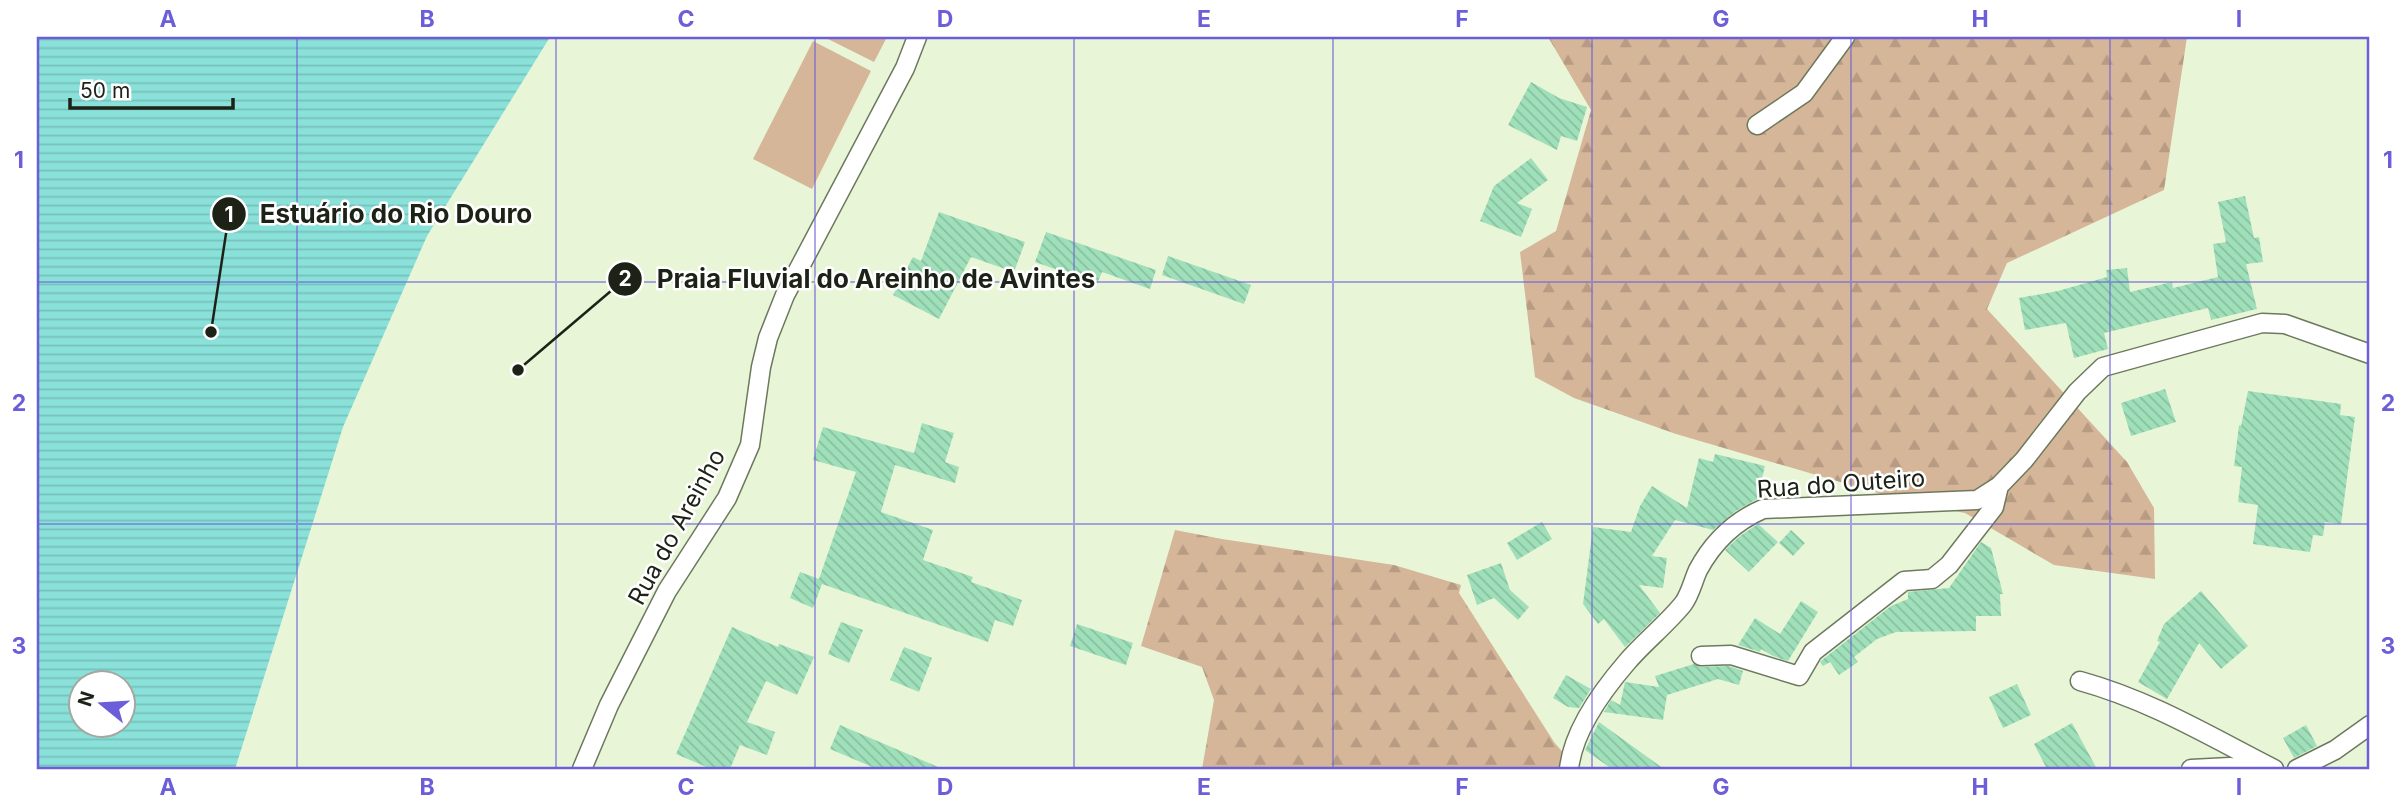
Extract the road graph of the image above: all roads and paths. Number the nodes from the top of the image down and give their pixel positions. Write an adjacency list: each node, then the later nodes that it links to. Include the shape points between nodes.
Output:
1 (917, 37): 9 (street, Rua do Areinho, via 785,295 761,367 750,445 727,498 667,591)
2 (1846, 37): 3 (street, via 1804,93)
3 (1757, 125)
4 (2370, 354): 5 (street, Rua do Outeiro, via 2285,324 2262,323 2104,367 2077,392)
5 (1999, 486): 6 (street, Rua do Outeiro, via 1994,507 1949,565 1932,579 1904,581 1813,652 1799,676 1731,654); 10 (street, Rua do Outeiro, via 1977,500 1763,509 1744,517 1718,539 1685,602 1627,661 1602,694 1582,729)
6 (1701, 656)
7 (2080, 681): 13 (street, via 2173,715)
8 (2370, 725): 14 (street)
9 (582, 769)
10 (1569, 769)
11 (2191, 769): 12 (street)
12 (2248, 769)
13 (2274, 769)
14 (2297, 769)

